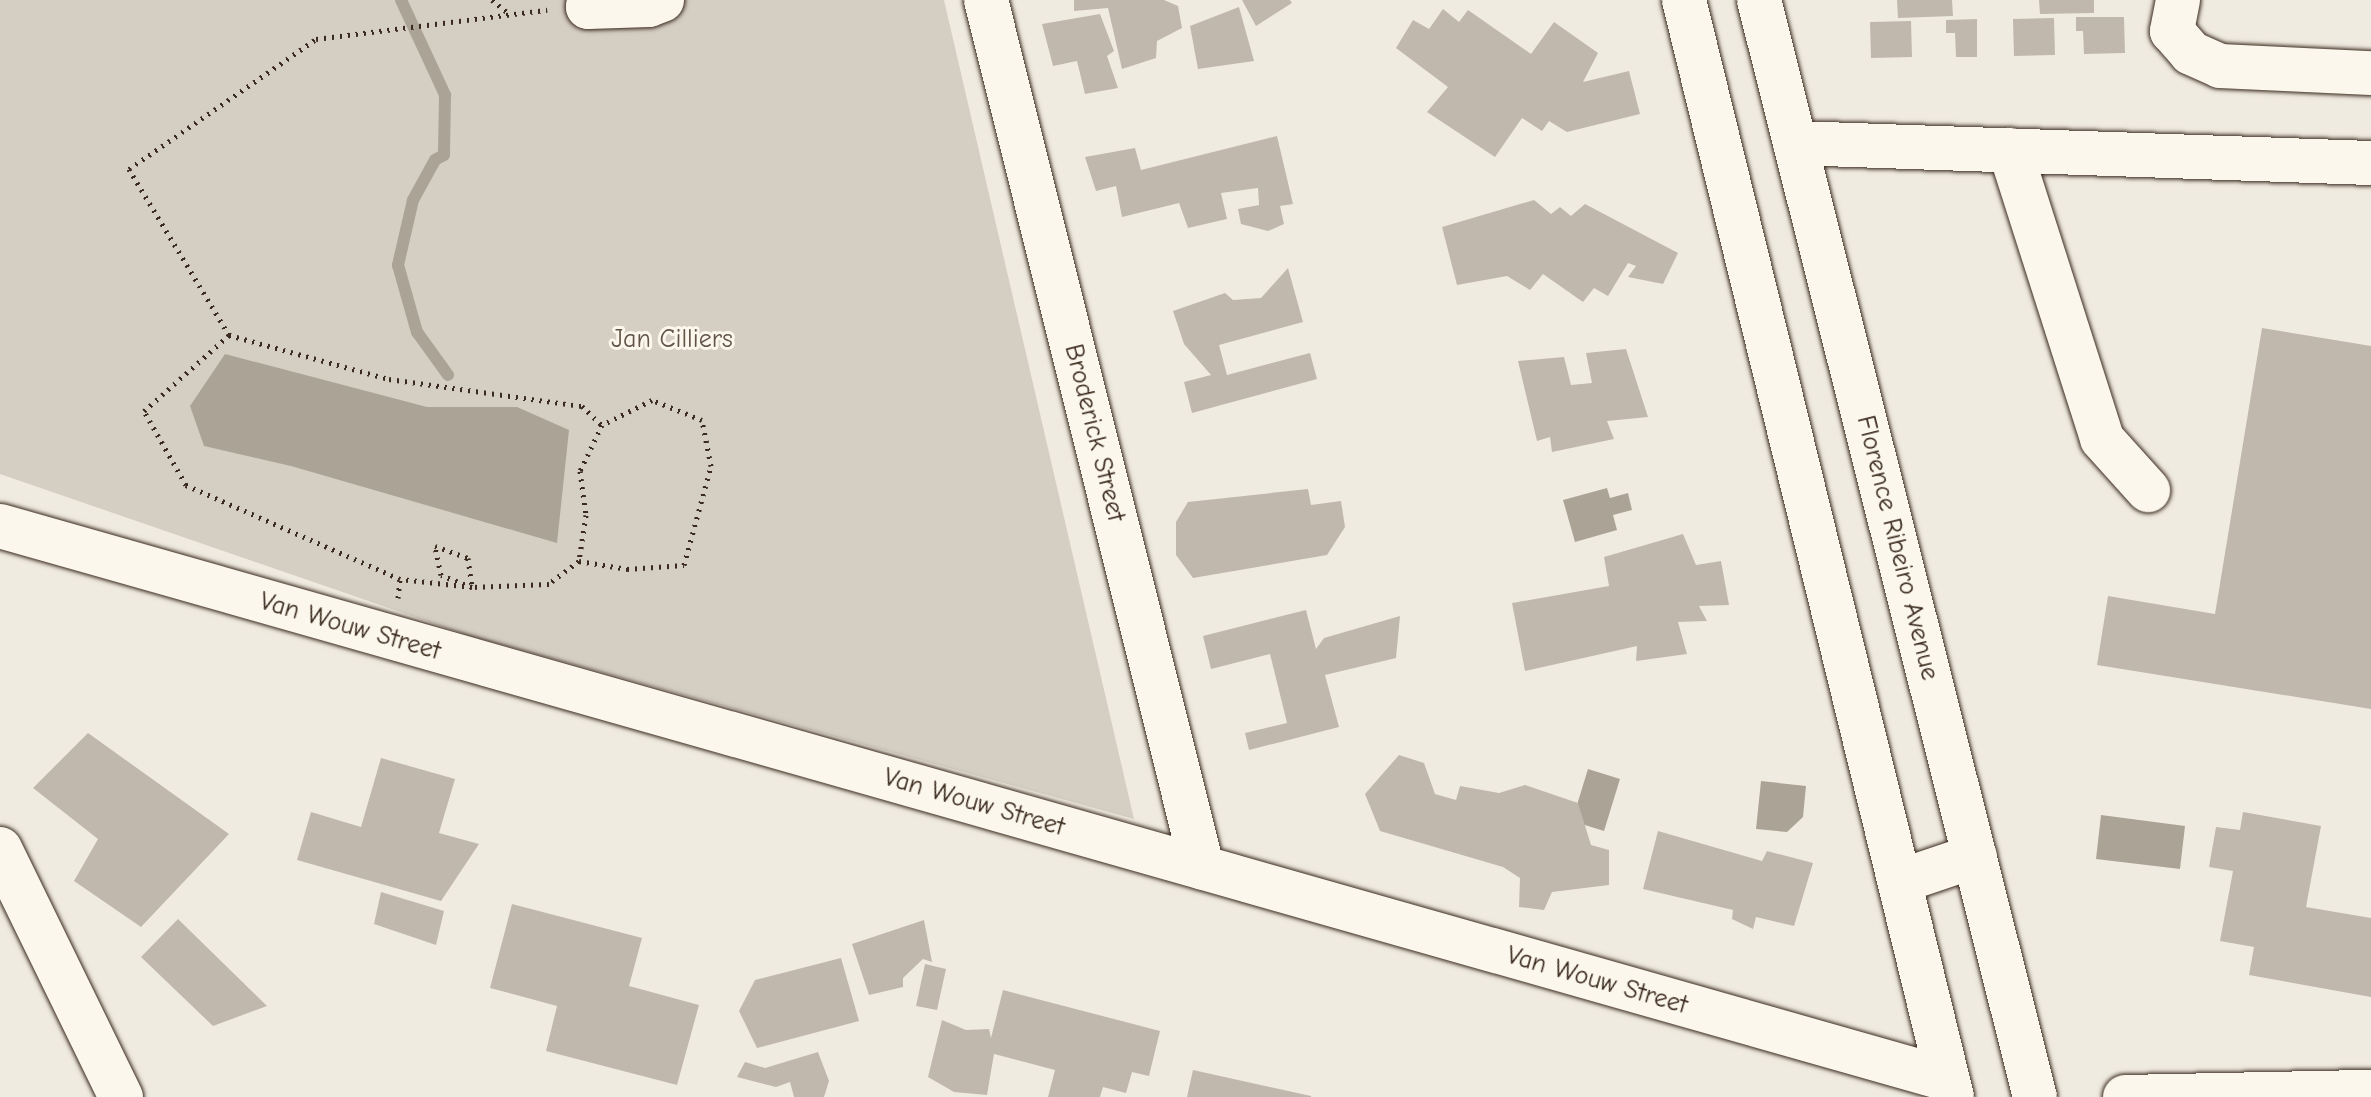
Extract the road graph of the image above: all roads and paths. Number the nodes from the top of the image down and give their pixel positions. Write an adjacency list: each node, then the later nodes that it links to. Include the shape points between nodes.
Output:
1 (492, 0): 8 (path)
2 (662, 0): 7 (street, via 649,5)
3 (986, 0): 23 (street, Broderick Street)
4 (1684, 0): 24 (street)
5 (1759, 0): 10 (street, Florence Ribeiro Avenue)
6 (2178, 0): 9 (street, via 2172,31 2191,53 2220,66)
7 (588, 3): 8 (path)
8 (509, 14): 13 (path, via 429,22 398,33 316,39 129,169)
9 (2371, 73)
10 (1795, 143): 11 (street); 22 (street, Florence Ribeiro Avenue)
11 (2010, 150): 12 (street); 15 (street, via 2102,439)
12 (2371, 163)
13 (229, 335): 14 (path, via 389,379 582,406); 18 (path, via 144,411 186,485)
14 (602, 425): 17 (path, via 580,471 586,515); 17 (path, via 652,400 702,420 711,466 684,565 627,569)
15 (2148, 490)
16 (0, 526): 20 (street, Van Wouw Street)
17 (579, 561): 19 (path, via 549,584)
18 (400, 579): 19 (path); 20 (path)
19 (472, 587): 19 (path, via 468,558 435,546 441,575)
20 (392, 640): 23 (street, Van Wouw Street)
21 (0, 849): 27 (street)
22 (1975, 856): 24 (street); 28 (street, Florence Ribeiro Avenue)
23 (1202, 867): 25 (street, Van Wouw Street)
24 (1901, 881): 25 (street)
25 (1950, 1088)
26 (2371, 1092): 29 (street)
27 (121, 1097)
28 (2035, 1097)
29 (2125, 1097)

